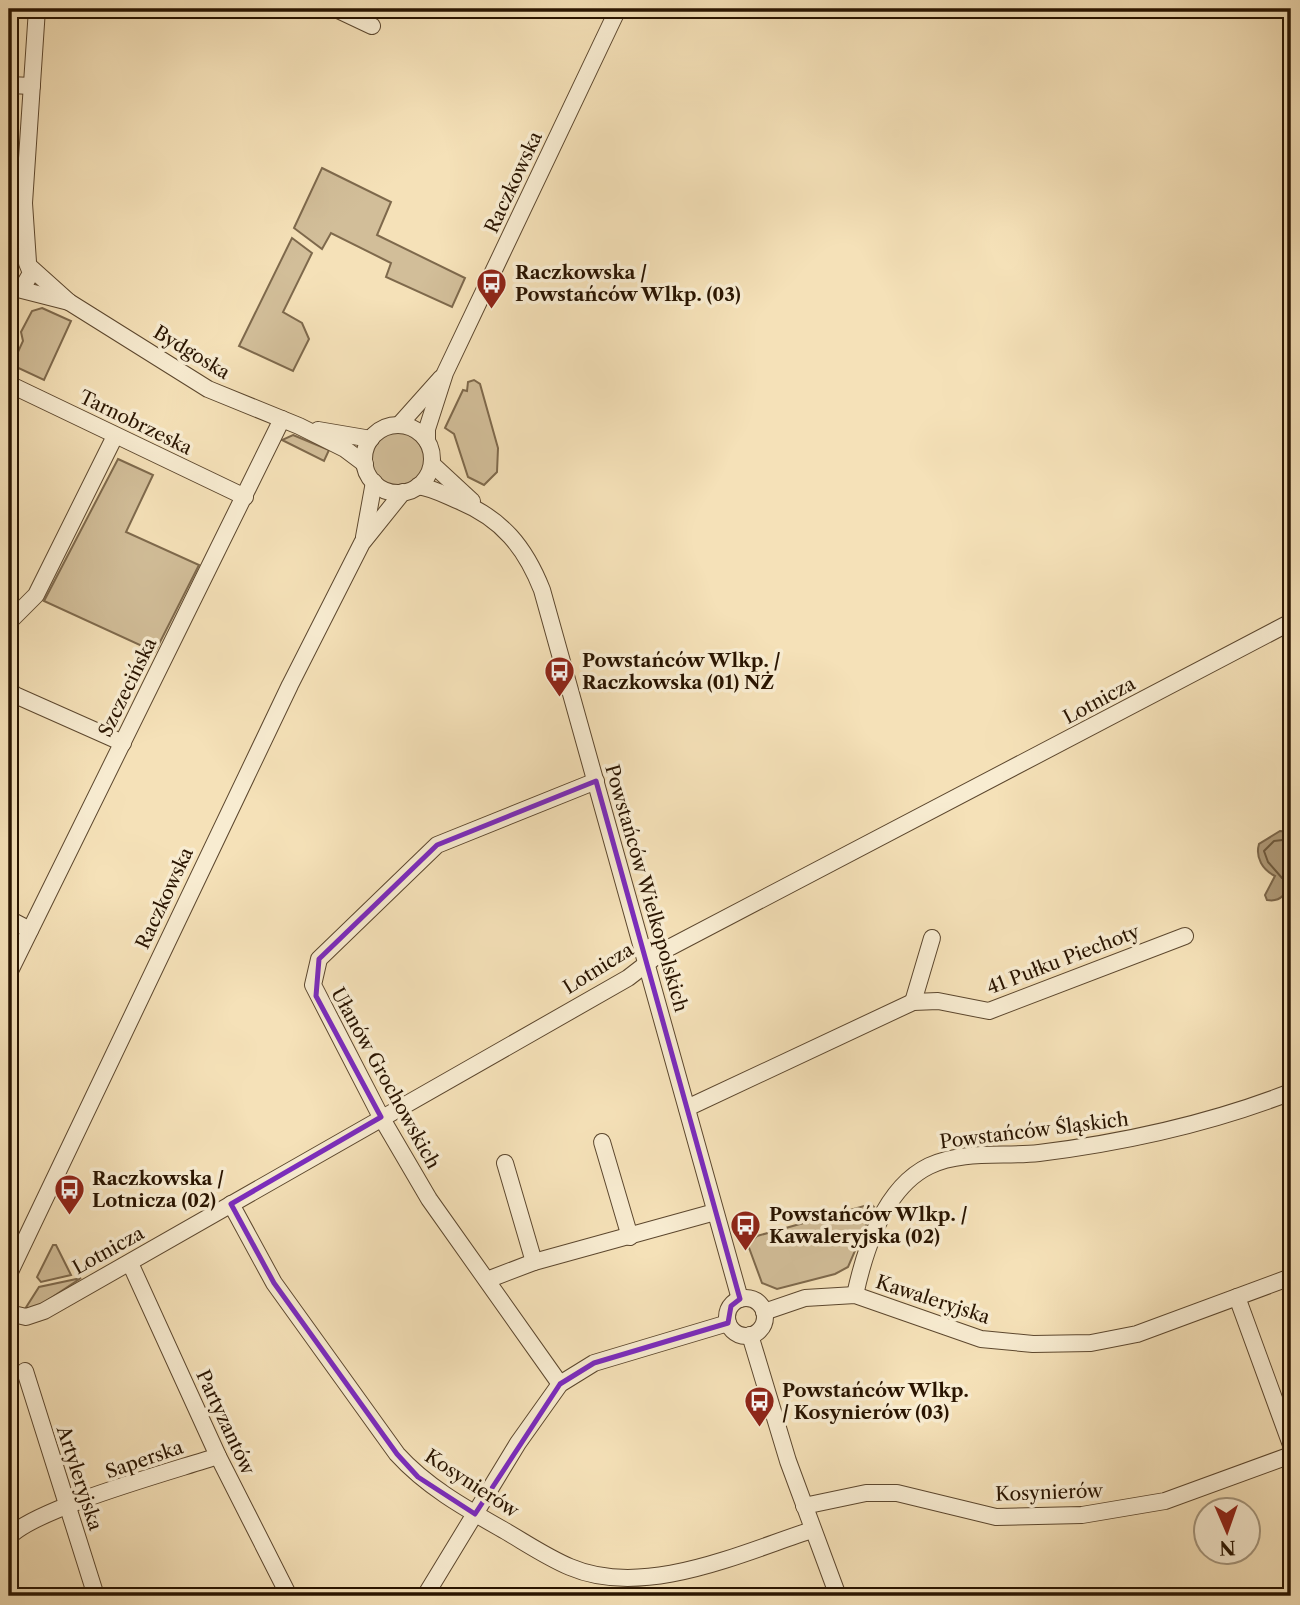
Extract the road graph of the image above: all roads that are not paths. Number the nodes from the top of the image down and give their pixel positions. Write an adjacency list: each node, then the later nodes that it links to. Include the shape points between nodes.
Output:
1 (37, 9): 6 (street)
2 (336, 9): 4 (street)
3 (618, 9): 13 (street, Raczkowska)
4 (372, 26)
5 (9, 85): 6 (street)
6 (32, 86): 7 (street)
7 (24, 203): 8 (street); 10 (street)
8 (9, 246)
9 (9, 254): 10 (street, Bydgoska, via 21,255)
10 (29, 265): 11 (street, via 27,282); 12 (street, Bydgoska)
11 (13, 289): 12 (street, Bydgoska)
12 (69, 302): 15 (street, Bydgoska, via 208,388)
13 (445, 373): 16 (street, Raczkowska); 20 (street, Raczkowska)
14 (9, 384): 18 (street, Tarnobrzeska)
15 (282, 419): 17 (street, Bydgoska); 25 (street, Szczecińska)
16 (399, 425): 19 (street, via 380,430); 20 (street, via 412,428)
17 (299, 426): 19 (street, Bydgoska); 21 (street, Bydgoska)
18 (116, 436): 25 (street, Tarnobrzeska); 28 (street, via 36,595)
19 (371, 439): 21 (street)
20 (427, 441): 22 (street)
21 (365, 464): 23 (street)
22 (432, 464): 24 (street, via 429,473); 26 (street, Powstańców Wielkopolskich)
23 (374, 482): 24 (street, via 387,491); 27 (street, Raczkowska)
24 (410, 489): 26 (street, Powstańców Wielkopolskich, via 430,487); 27 (street, Raczkowska)
25 (245, 497): 31 (street, Szczecińska)
26 (479, 508): 32 (street, Powstańców Wielkopolskich, via 513,537 534,572)
27 (362, 542): 50 (street, Raczkowska)
28 (9, 622)
29 (1291, 622): 37 (street, Lotnicza)
30 (11, 693): 31 (street)
31 (123, 743): 34 (street, Szczecińska)
32 (596, 782): 37 (street, Powstańców Wielkopolskich); 42 (street, Ułanów Grochowskich, via 437,845 319,959 313,985 316,996)
33 (9, 919): 34 (street)
34 (30, 930): 38 (street, Szczecińska)
35 (1185, 936): 39 (street, 41 Pułku Piechoty, via 989,1011 938,1001)
36 (932, 938): 39 (street)
37 (646, 962): 41 (street, Powstańców Wielkopolskich); 42 (street, Lotnicza, via 628,978)
38 (9, 973)
39 (913, 1002): 41 (street, 41 Pułku Piechoty)
40 (1291, 1092): 53 (street, Powstańców Śląskich, via 1236,1113 1131,1139 1037,1153 961,1157 930,1165 891,1199)
41 (687, 1108): 46 (street, Powstańców Wielkopolskich)
42 (381, 1117): 45 (street, Lotnicza); 52 (street, Ułanów Grochowskich, via 429,1199)
43 (602, 1142): 47 (street)
44 (505, 1163): 48 (street)
45 (231, 1204): 49 (street, Lotnicza); 67 (street, Kosynierów, via 274,1283 397,1454 418,1477)
46 (715, 1212): 47 (street); 55 (street, Powstańców Wielkopolskich)
47 (629, 1237): 48 (street)
48 (534, 1262): 52 (street)
49 (130, 1263): 57 (street, Lotnicza, via 44,1311 26,1317); 64 (street, Partyzantów)
50 (9, 1274)
51 (1291, 1277): 54 (street, Kawaleryjska)
52 (487, 1280): 61 (street, Ułanów Grochowskich)
53 (855, 1295): 54 (street, Kawaleryjska, via 981,1339 1033,1344 1114,1340); 56 (street, Kawaleryjska, via 805,1298)
54 (1237, 1297): 62 (street)
55 (740, 1299): 56 (street, via 756,1302); 58 (street, via 731,1306)
56 (764, 1312): 59 (street, via 762,1326)
57 (9, 1313)
58 (728, 1324): 59 (street, via 737,1333); 61 (street, via 594,1363)
59 (750, 1335): 65 (street)
60 (24, 1371): 66 (street, Artyleryjska)
61 (561, 1384): 67 (street)
62 (1291, 1445)
63 (1291, 1455): 65 (street, Kosynierów, via 1165,1502 1083,1515 996,1517 897,1493 866,1493)
64 (218, 1456): 66 (street, Saperska); 71 (street, Partyzantów)
65 (804, 1506): 68 (street)
66 (67, 1507): 69 (street, Saperska, via 16,1529); 70 (street, Artyleryjska)
67 (475, 1514): 68 (street, Kosynierów, via 571,1567 630,1578 665,1576); 72 (street)
68 (813, 1530): 73 (street)
69 (9, 1537)
70 (96, 1596)
71 (289, 1596)
72 (425, 1596)
73 (838, 1596)

